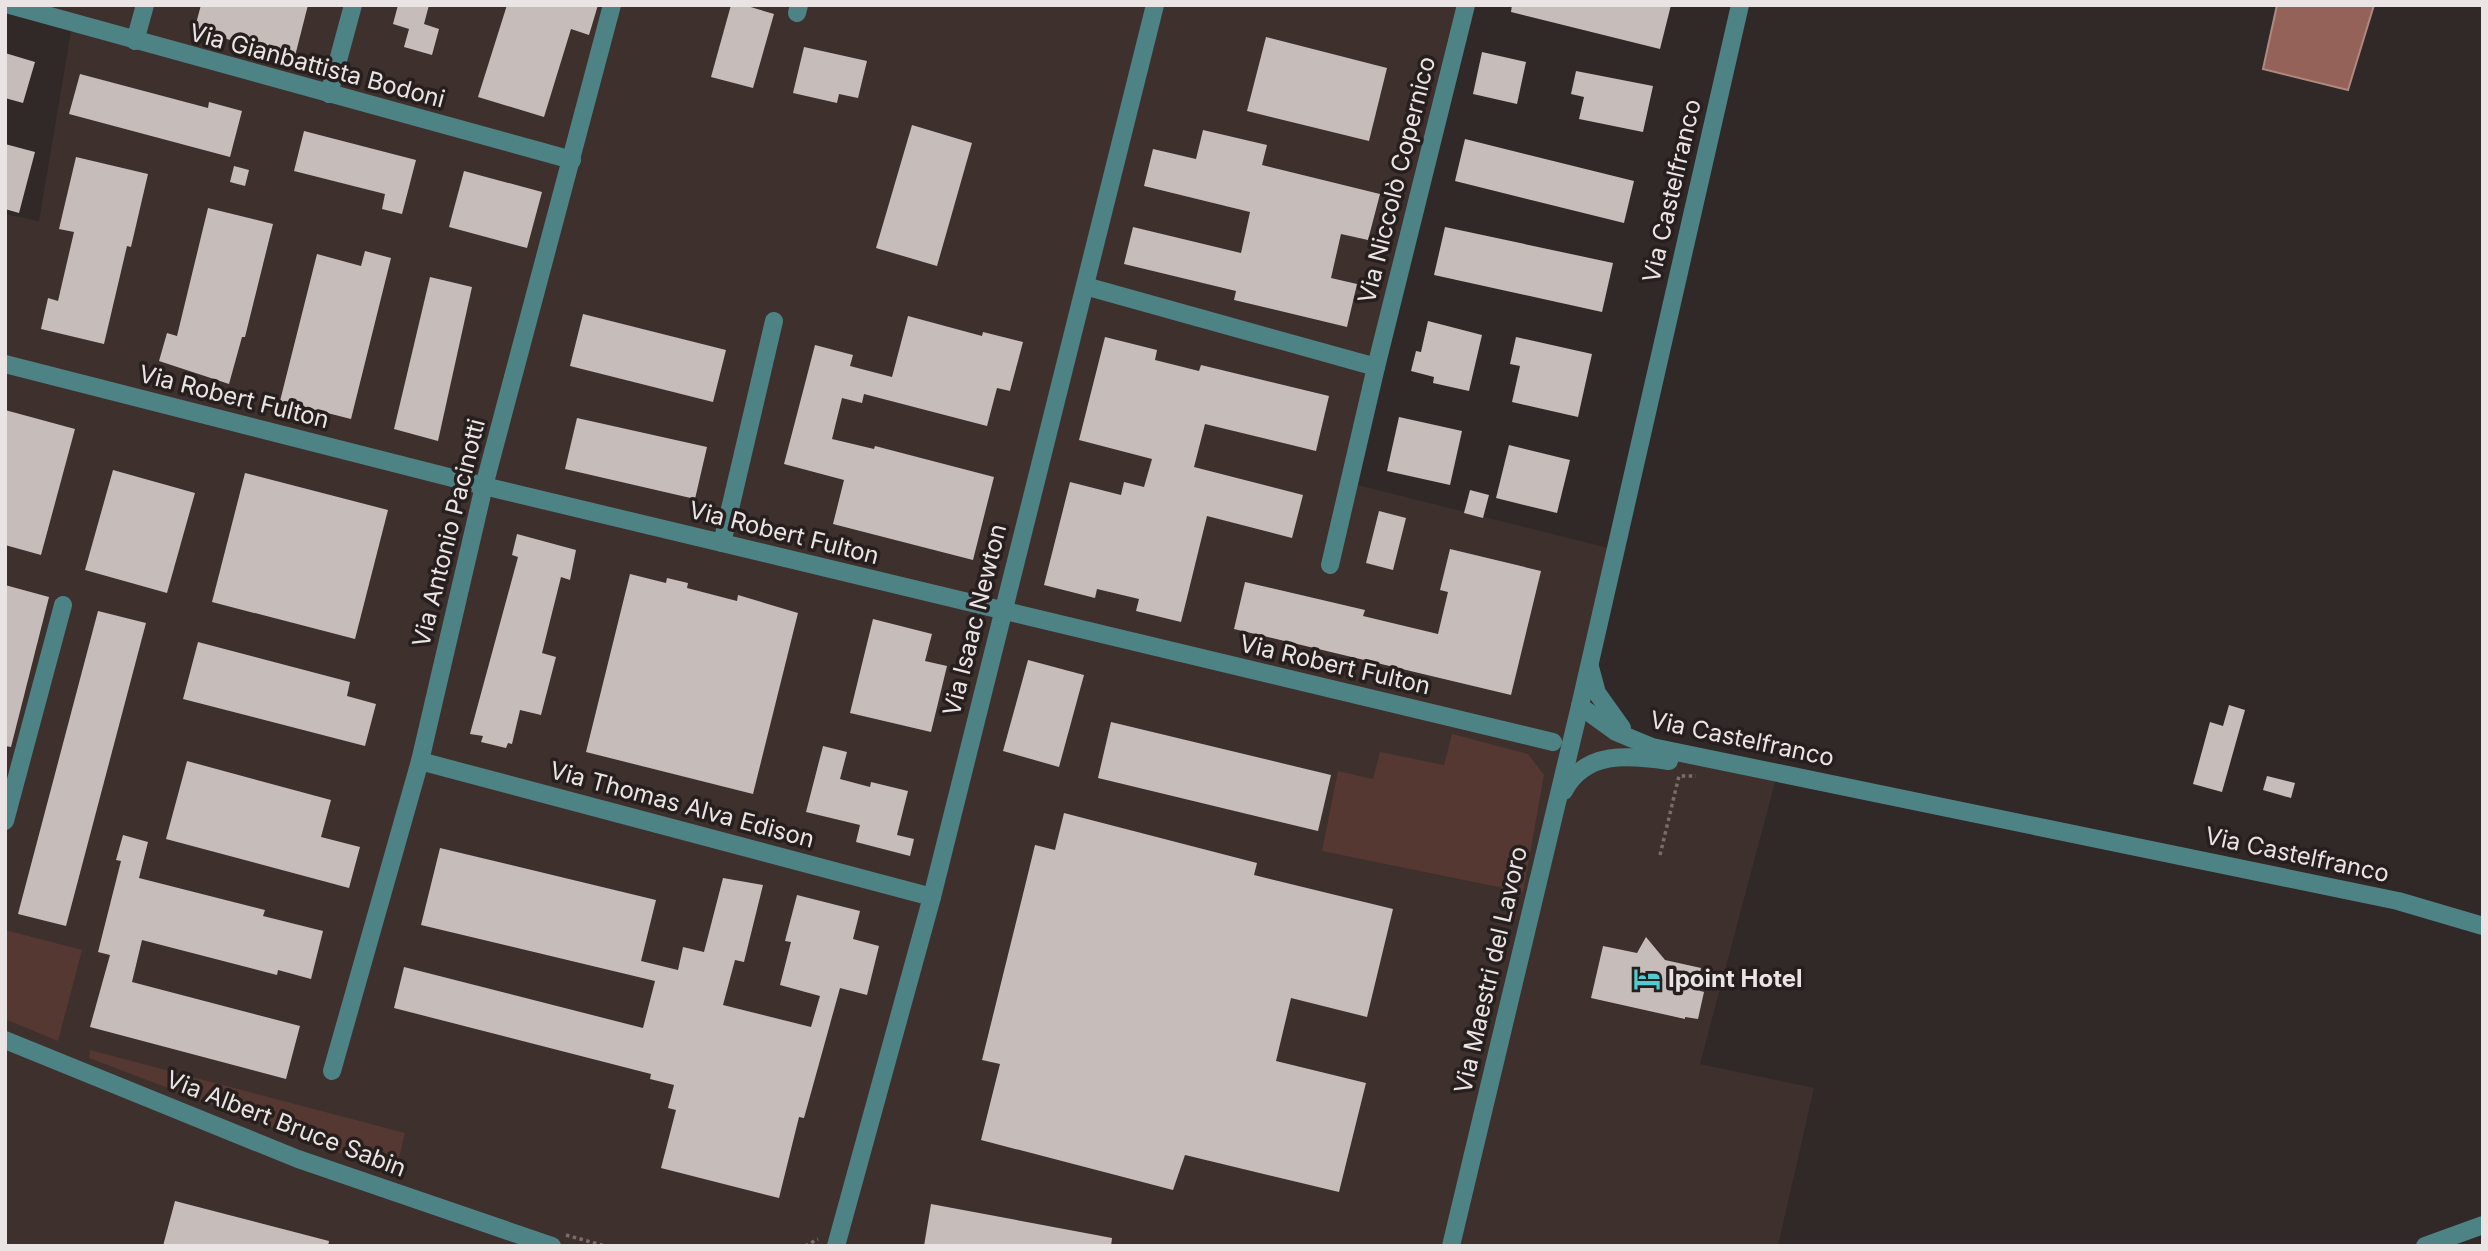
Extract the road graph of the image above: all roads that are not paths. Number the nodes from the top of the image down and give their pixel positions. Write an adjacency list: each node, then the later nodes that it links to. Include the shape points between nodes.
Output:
1 (10, 5): 8 (street, Via Gianbattista Bodoni)
2 (145, 5): 8 (street)
3 (353, 5): 9 (street)
4 (612, 5): 10 (street, Via Antonio Pacinotti)
5 (1155, 5): 11 (street, Via Isaac Newton)
6 (1466, 5): 14 (street, Via Niccolò Copernico)
7 (1740, 5): 20 (street, Via Castelfranco)
8 (135, 41): 9 (street, Via Gianbattista Bodoni)
9 (329, 94): 10 (street, Via Gianbattista Bodoni)
10 (572, 160): 15 (street, Via Antonio Pacinotti)
11 (1085, 286): 14 (street); 19 (street, Via Isaac Newton)
12 (774, 321): 16 (street)
13 (5, 364): 15 (street, Via Robert Fulton)
14 (1376, 367): 17 (street, Via Niccolò Copernico)
15 (484, 486): 16 (street, Via Robert Fulton); 24 (street, Via Antonio Pacinotti)
16 (722, 543): 19 (street, Via Robert Fulton)
17 (1330, 565)
18 (63, 605): 27 (street)
19 (1002, 611): 23 (street, Via Robert Fulton); 28 (street, Via Isaac Newton)
20 (1589, 664): 21 (street, Via Castelfranco); 22 (street, via 1597,693)
21 (1580, 706): 22 (street, Via Castelfranco); 26 (street, Via Maestri del Lavoro)
22 (1634, 741): 25 (street, Via Castelfranco)
23 (1553, 742)
24 (420, 761): 28 (street, Via Thomas Alva Edison); 31 (street, Via Antonio Pacinotti)
25 (1728, 763): 26 (street, via 1620,756 1601,760 1579,768); 29 (street, Via Castelfranco, via 2399,901)
26 (1555, 809): 35 (street, Via Maestri del Lavoro)
27 (5, 821)
28 (932, 897): 34 (street, Via Isaac Newton)
29 (2483, 926)
30 (5, 1040): 33 (street, Via Albert Bruce Sabin, via 298,1159)
31 (332, 1071)
32 (2483, 1225): 36 (street)
33 (552, 1246)
34 (836, 1246)
35 (1451, 1246)
36 (2425, 1246)

